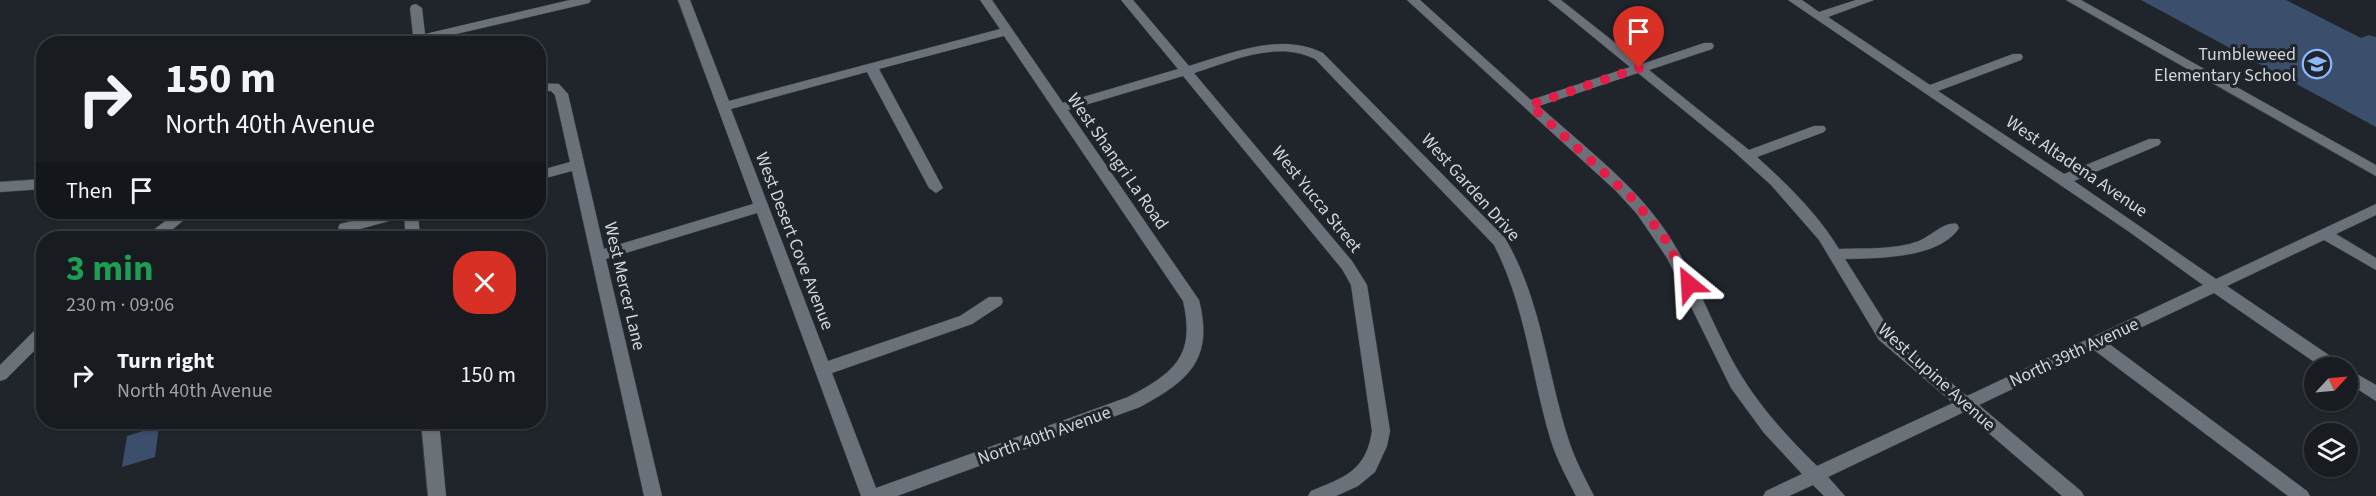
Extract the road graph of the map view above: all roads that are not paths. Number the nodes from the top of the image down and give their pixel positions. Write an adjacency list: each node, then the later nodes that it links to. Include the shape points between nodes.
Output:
1 (585, 0): 14 (street)
2 (684, 0): 23 (street, West Desert Cove Avenue)
3 (986, 0): 12 (street, West Shangri La Road)
4 (1413, 0): 22 (street)
5 (1554, 0): 18 (street, West Lupine Avenue)
6 (1794, 0): 11 (street, West Altadena Avenue)
7 (1868, 0): 11 (street)
8 (2072, 0): 29 (street)
9 (1132, 1): 19 (street, West Yucca Street)
10 (416, 8): 13 (street)
11 (1818, 16): 21 (street, West Altadena Avenue)
12 (1007, 31): 17 (street); 24 (street, West Shangri La Road)
13 (419, 36)
14 (440, 36)
15 (1708, 46): 18 (street)
16 (2017, 57): 21 (street)
17 (871, 67): 23 (street); 34 (street)
18 (1639, 68): 22 (street); 27 (street, West Lupine Avenue)
19 (1186, 70): 24 (street); 63 (street, West Yucca Street, via 1347,265 1359,285 1381,431 1379,449 1363,475); 64 (street, West Garden Drive, via 1283,46 1299,46 1319,56 1500,242 1518,281 1561,443)
20 (547, 87): 28 (street, West Mercer Lane, via 561,94)
21 (1928, 90): 31 (street, West Altadena Avenue)
22 (1530, 105): 58 (street, via 1634,200 1664,237 1739,387 1768,426)
23 (723, 107): 35 (street, West Desert Cove Avenue)
24 (1060, 108): 50 (street, West Shangri La Road, via 1191,300 1198,319)
25 (1819, 129): 27 (street)
26 (2154, 141): 31 (street)
27 (1748, 156): 43 (street, West Lupine Avenue, via 1791,197)
28 (577, 165): 30 (street); 44 (street, West Mercer Lane)
29 (2376, 171)
30 (546, 174)
31 (2063, 180): 46 (street, West Altadena Avenue)
32 (36, 185): 33 (street)
33 (0, 187)
34 (936, 188)
35 (761, 207): 44 (street); 52 (street, West Desert Cove Avenue)
36 (2376, 209): 42 (street, North 39th Avenue)
37 (173, 219): 41 (street)
38 (379, 219): 39 (street)
39 (345, 228)
40 (1952, 228): 43 (street, via 1932,243 1910,251)
41 (160, 231)
42 (2325, 234): 45 (street); 46 (street, North 39th Avenue)
43 (1834, 254): 56 (street, West Lupine Avenue, via 1885,336)
44 (599, 256): 60 (street, West Mercer Lane)
45 (2376, 265)
46 (2215, 286): 49 (street, North 39th Avenue); 51 (street, West Altadena Avenue)
47 (995, 301): 52 (street, via 966,320)
48 (36, 339): 53 (street)
49 (2095, 342): 56 (street, North 39th Avenue); 68 (street)
50 (1194, 350): 62 (street, North 40th Avenue, via 1174,379 1134,402)
51 (2320, 357)
52 (824, 369): 61 (street, West Desert Cove Avenue)
53 (0, 375)
54 (2358, 382): 55 (street)
55 (2376, 394)
56 (1965, 404): 58 (street, North 39th Avenue); 67 (street, West Lupine Avenue)
57 (431, 429): 59 (street)
58 (1815, 476): 65 (street, North 39th Avenue); 66 (street)
59 (437, 496)
60 (653, 496)
61 (870, 496)
62 (876, 496)
63 (1317, 496)
64 (1585, 496)
65 (1772, 496)
66 (1836, 496)
67 (2075, 496)
68 (2301, 496)

